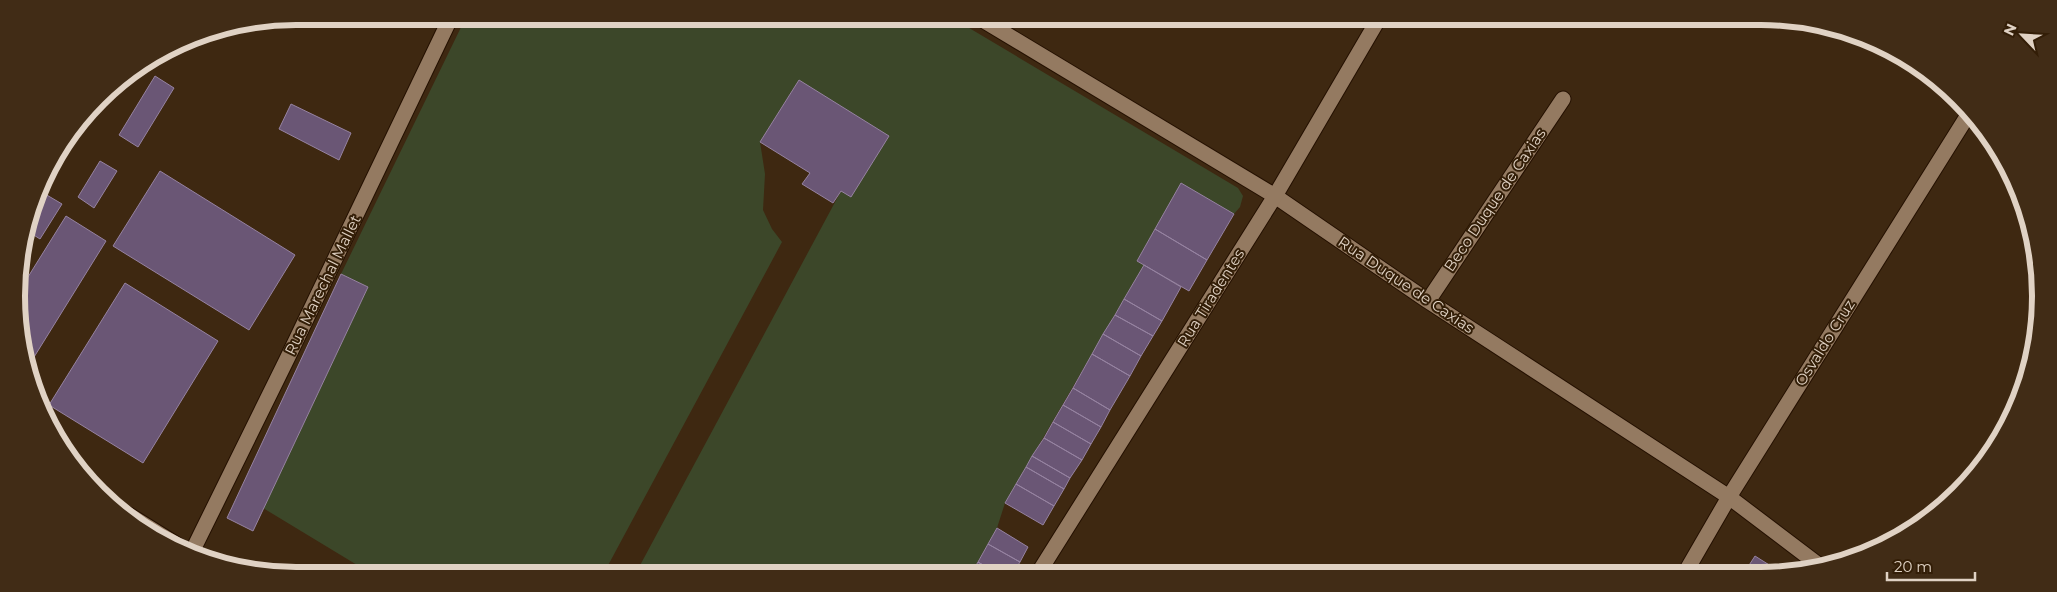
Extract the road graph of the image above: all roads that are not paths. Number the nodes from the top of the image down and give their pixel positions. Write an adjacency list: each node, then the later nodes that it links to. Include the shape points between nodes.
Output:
1 (447, 25): 9 (street, Rua Marechal Mallet)
2 (991, 25): 6 (street, Rua Duque de Caxias)
3 (1375, 25): 6 (street, Rua Tiradentes)
4 (1563, 99): 7 (street, Beco Duque de Caxias)
5 (1966, 118): 8 (street, Osvaldo Cruz)
6 (1275, 196): 7 (street, Rua Duque de Caxias); 11 (street, Rua Tiradentes)
7 (1428, 301): 8 (street, Rua Duque de Caxias)
8 (1728, 497): 10 (street, Rua Duque de Caxias); 12 (street, Osvaldo Cruz)
9 (194, 547)
10 (1815, 562)
11 (1042, 567)
12 (1688, 567)

